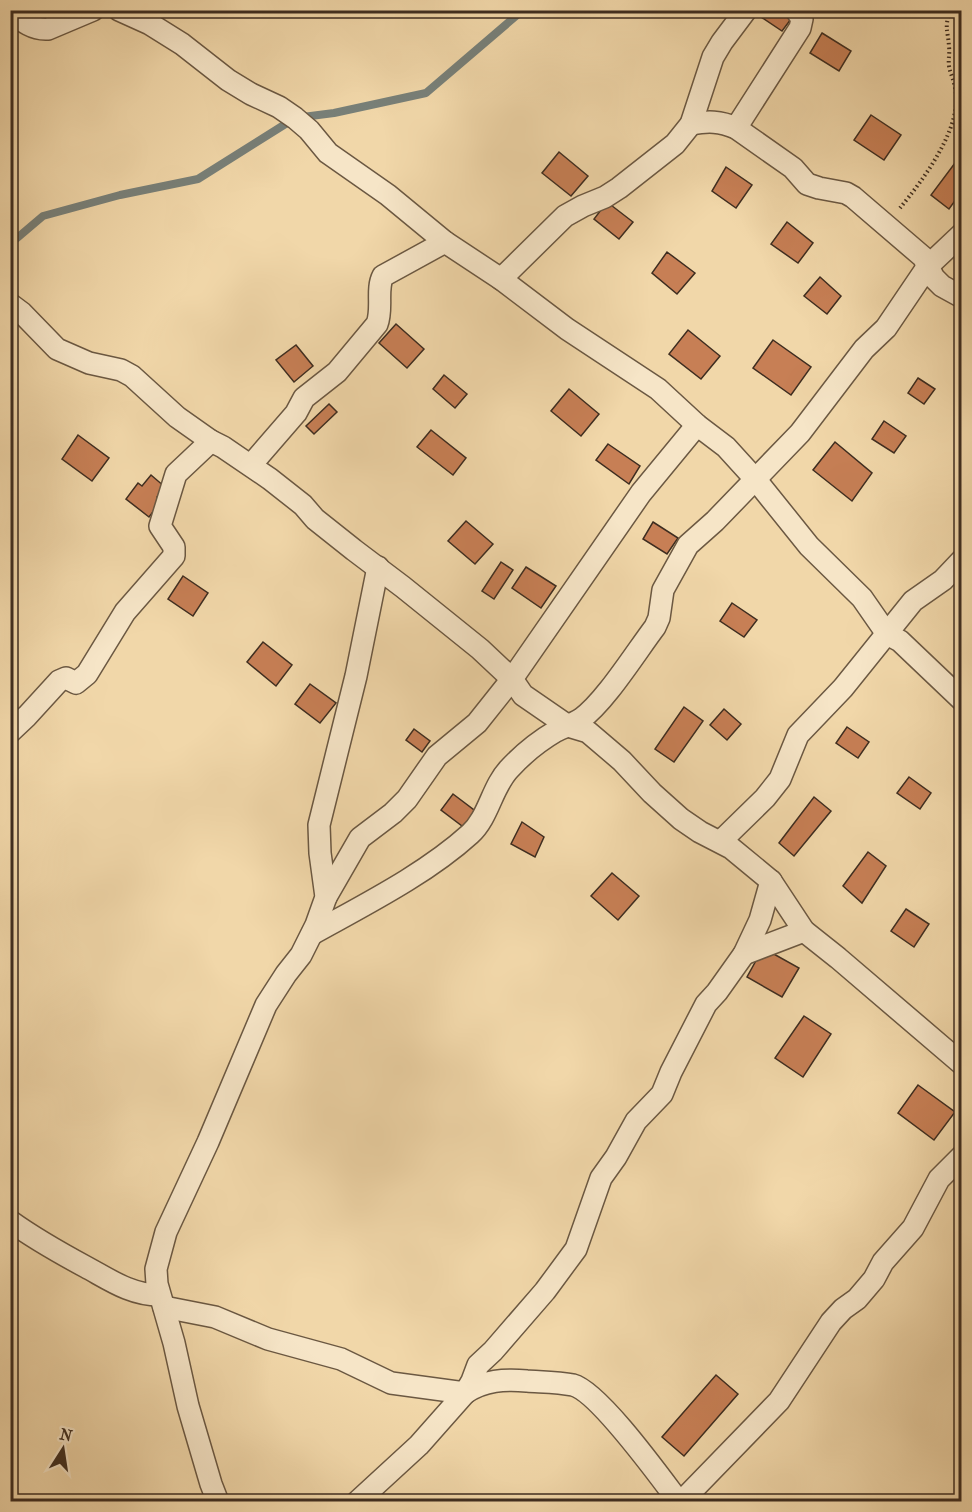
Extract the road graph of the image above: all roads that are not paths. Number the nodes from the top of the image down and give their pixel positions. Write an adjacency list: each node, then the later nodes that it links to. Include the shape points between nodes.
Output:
1 (93, 10): 5 (street, via 48,29 30,27)
2 (119, 10): 9 (street, via 150,24 228,80 295,118 328,153)
3 (746, 10): 6 (street, via 713,57)
4 (796, 10): 7 (street, via 800,28)
5 (10, 11)
6 (691, 124): 7 (street, via 708,121); 11 (street, via 675,144 619,188 565,216)
7 (736, 128): 10 (street, via 793,168 807,184 846,193 923,257)
8 (962, 234): 10 (street)
9 (445, 242): 11 (street); 16 (street, via 383,276 377,324 337,372 304,398 296,413)
10 (928, 266): 12 (street, via 942,286); 17 (street, via 886,328 864,349 800,433)
11 (501, 279): 14 (street, via 567,329 658,389)
12 (962, 297)
13 (10, 304): 15 (street, via 57,349 132,375 177,417)
14 (697, 425): 17 (street, via 726,447); 21 (street, via 641,494)
15 (211, 441): 16 (street); 24 (street, via 176,474 168,494 160,526 174,547 174,556 121,617 87,674 76,683 66,678 59,681)
16 (251, 465): 19 (street)
17 (756, 480): 20 (street, via 809,546 862,598); 23 (street, via 688,545 663,590 655,627 592,709)
18 (962, 560): 20 (street, via 943,580 913,601)
19 (378, 567): 21 (street); 27 (street, via 319,825)
20 (887, 634): 22 (street, via 900,641); 25 (street, via 798,735 780,778 765,798)
21 (512, 679): 23 (street, via 523,695); 27 (street, via 477,723 437,756 407,799 360,838)
22 (962, 700)
23 (568, 726): 25 (street, via 588,732 681,819); 29 (street, via 541,741 509,768 471,833 384,894)
24 (10, 732)
25 (721, 841): 26 (street)
26 (771, 881): 28 (street); 30 (street, via 760,920)
27 (326, 897): 29 (street)
28 (804, 932): 30 (street); 31 (street)
29 (312, 934): 34 (street, via 266,1005 166,1232 156,1269)
30 (744, 954): 35 (street, via 706,1004 662,1094 636,1121 601,1178 576,1249 493,1352 483,1359)
31 (962, 1064)
32 (962, 1156): 38 (street, via 939,1179 913,1227 874,1279 831,1322 778,1401)
33 (10, 1221): 34 (street, via 44,1245 118,1285)
34 (162, 1301): 35 (street, via 216,1317 268,1339 341,1359 391,1383); 36 (street, via 188,1406)
35 (465, 1393): 37 (street, via 419,1445); 38 (street, via 478,1384 502,1380 574,1386 592,1398 623,1430)
36 (218, 1502)
37 (357, 1502)
38 (680, 1502)

